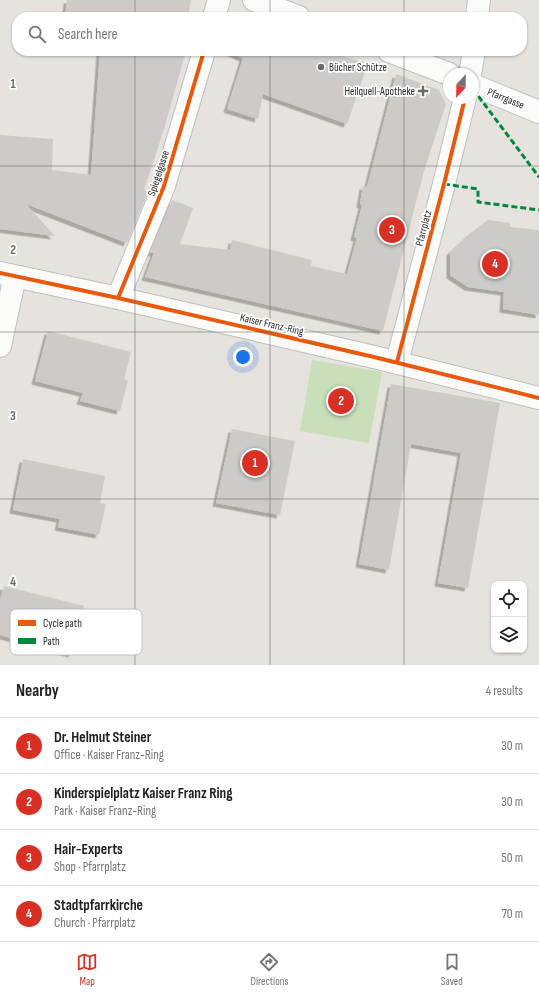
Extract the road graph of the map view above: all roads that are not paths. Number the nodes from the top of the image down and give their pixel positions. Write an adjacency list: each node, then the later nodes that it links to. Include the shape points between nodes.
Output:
1 (219, 0): 4 (street)
2 (254, 0): 5 (street)
3 (479, 0): 6 (street)
4 (215, 12)
5 (286, 12)
6 (478, 12)
7 (203, 56): 16 (street, Spiegelgasse, via 164,186)
8 (402, 56): 11 (street)
9 (473, 56): 10 (street)
10 (471, 68)
11 (443, 71)
12 (479, 87): 14 (street, Pfarrgasse)
13 (463, 104): 18 (street, Pfarrplatz)
14 (539, 112)
15 (7, 274): 16 (street, Kaiser Franz-Ring); 17 (street)
16 (118, 298): 18 (street, Kaiser Franz-Ring)
17 (0, 346)
18 (397, 362): 19 (street, Kaiser Franz-Ring)
19 (539, 398)

